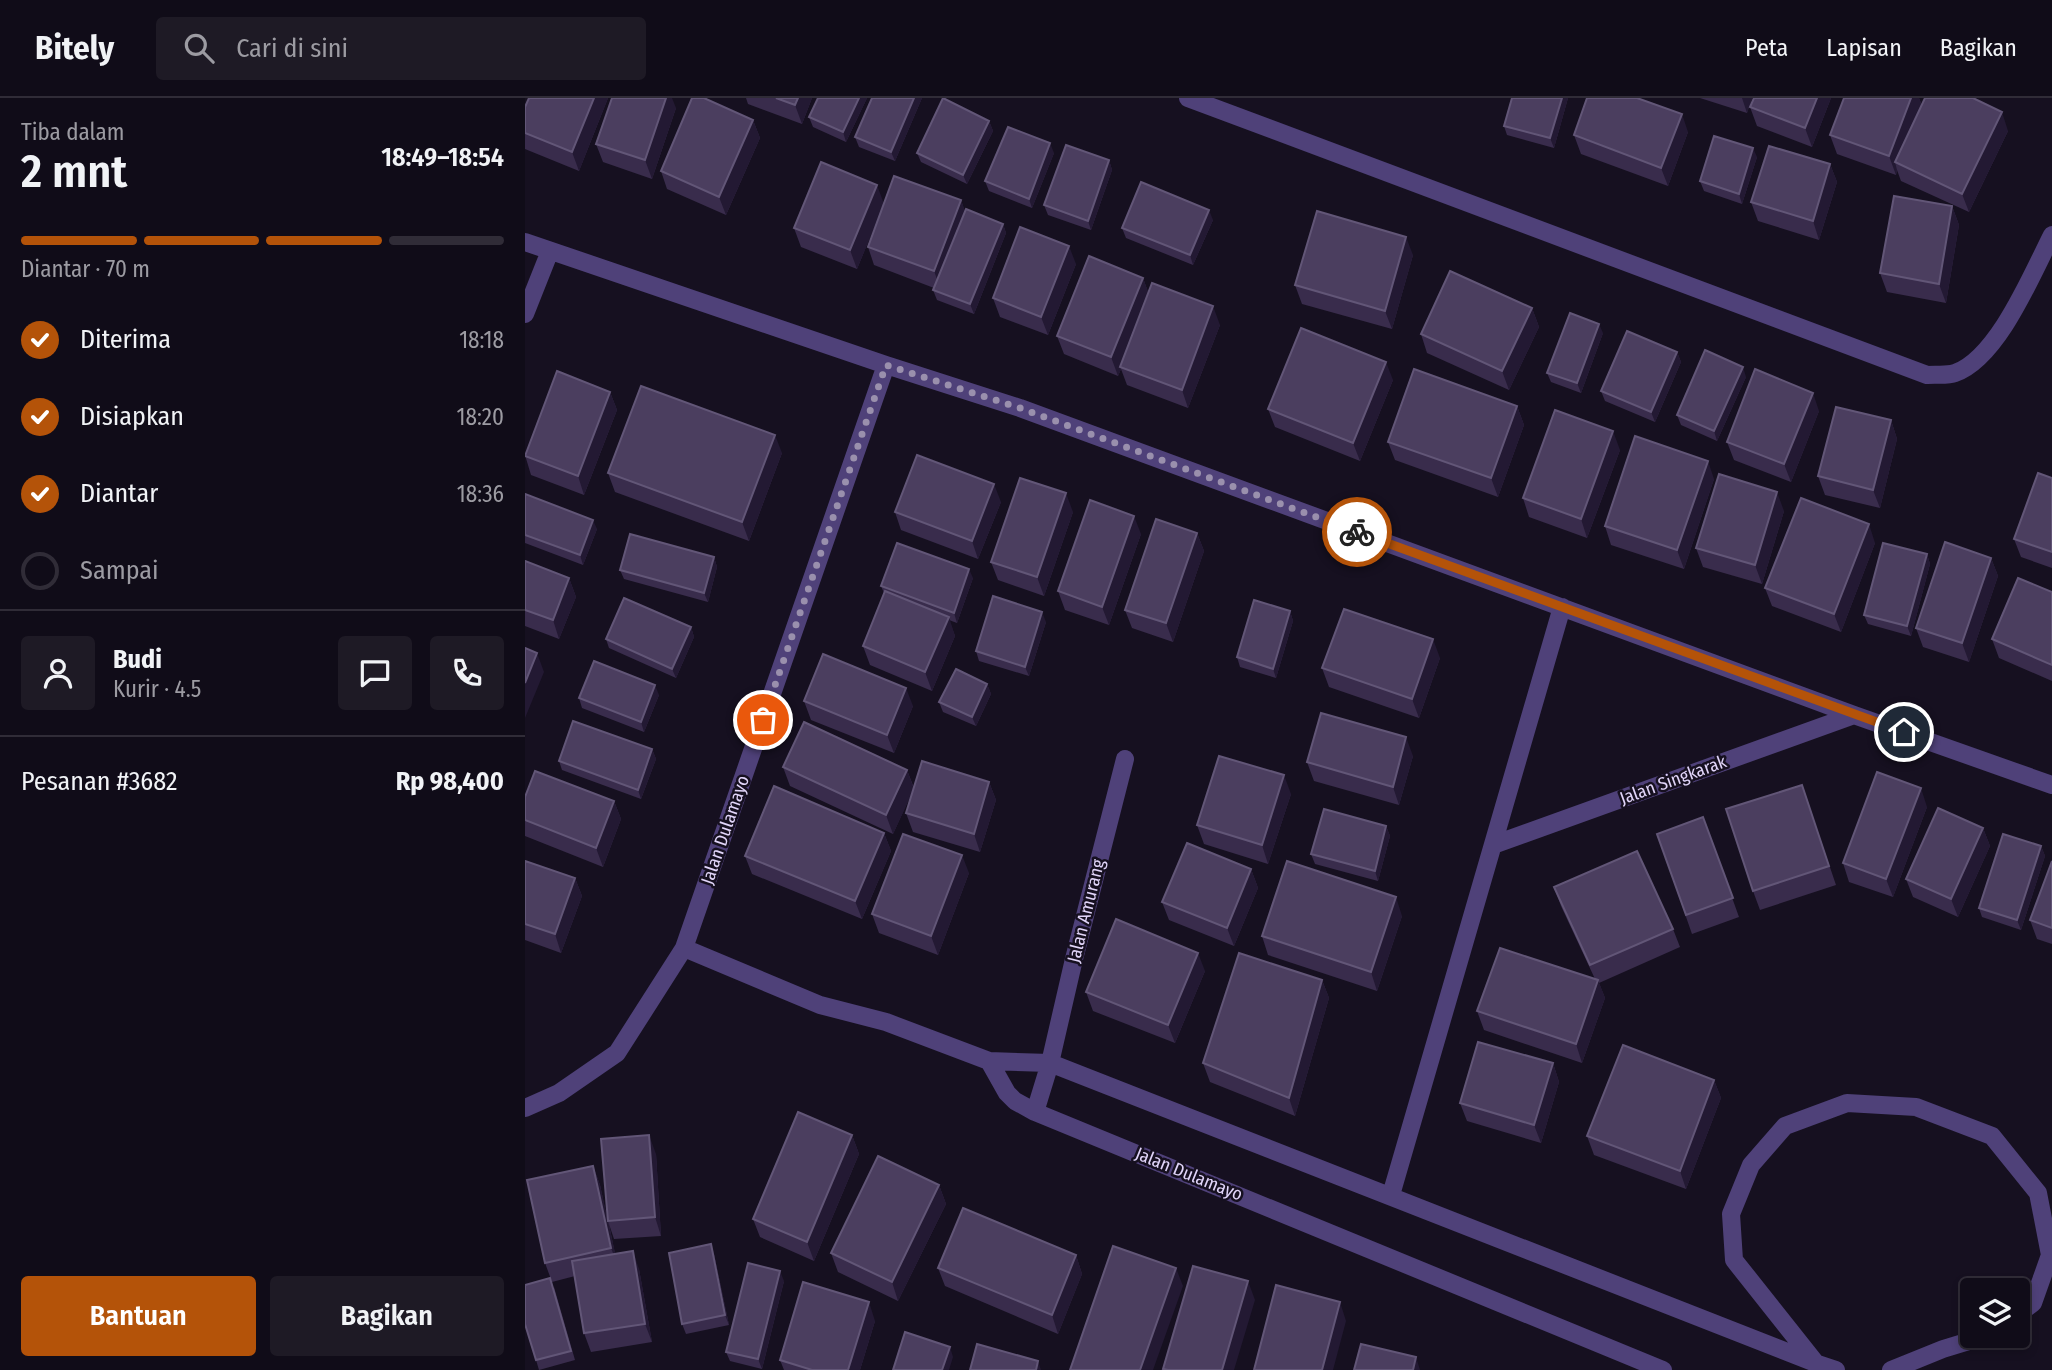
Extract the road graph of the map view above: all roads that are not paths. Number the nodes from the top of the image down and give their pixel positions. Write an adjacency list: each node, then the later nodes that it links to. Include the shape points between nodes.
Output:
1 (1188, 98): 2 (street, via 1927,375 1954,374 1990,346 2003,330)
2 (2052, 235)
3 (525, 242): 4 (street)
4 (550, 251): 5 (street); 6 (street)
5 (525, 314)
6 (886, 365): 7 (street, via 1020,408); 12 (street, Jalan Dulamayo)
7 (1562, 607): 8 (street); 11 (street)
8 (1854, 715): 10 (street); 11 (street, Jalan Singkarak)
9 (1125, 759): 14 (street, Jalan Amurang)
10 (2052, 785)
11 (1493, 845): 17 (street)
12 (684, 948): 13 (street, via 820,1005 886,1022); 15 (street, Jalan Dulamayo, via 617,1053 559,1093)
13 (989, 1061): 14 (street); 16 (street, Jalan Dulamayo, via 1007,1093)
14 (1050, 1063): 16 (street, Jalan Amurang); 17 (street)
15 (525, 1108)
16 (1035, 1112): 21 (street, Jalan Dulamayo)
17 (1391, 1195): 20 (street)
18 (2030, 1305): 20 (street, via 2050,1255 2038,1193 1992,1136 1916,1107 1847,1103 1785,1126 1751,1165 1731,1214 1734,1259)
19 (1960, 1344): 23 (street)
20 (1817, 1367): 22 (street)
21 (1663, 1370)
22 (1836, 1370)
23 (1891, 1370)

